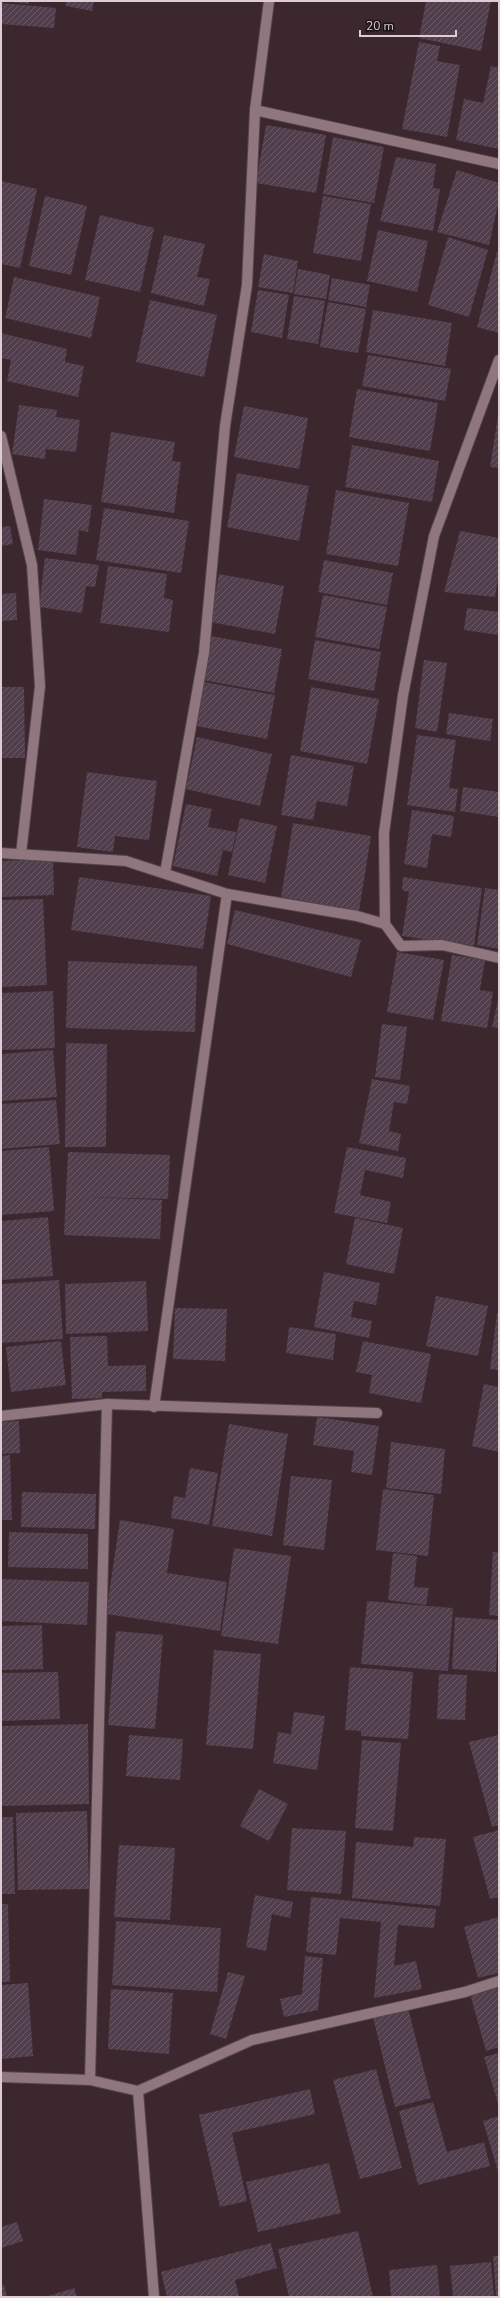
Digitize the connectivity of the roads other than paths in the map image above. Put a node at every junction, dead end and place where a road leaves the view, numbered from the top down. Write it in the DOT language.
graph roads {
  1 [pos="269,1"];
  2 [pos="256,110"];
  3 [pos="499,164"];
  4 [pos="499,360"];
  5 [pos="1,436"];
  6 [pos="1,853"];
  7 [pos="21,854"];
  8 [pos="165,873"];
  9 [pos="227,894"];
  10 [pos="385,924"];
  11 [pos="499,958"];
  12 [pos="107,1404"];
  13 [pos="154,1407"];
  14 [pos="376,1413"];
  15 [pos="1,1416"];
  16 [pos="499,1981"];
  17 [pos="1,2077"];
  18 [pos="90,2080"];
  19 [pos="138,2091"];
  20 [pos="154,2297"];
  1 -- 2 [label="street"];
  2 -- 3 [label="street"];
  2 -- 8 [label="street"];
  4 -- 10 [label="street"];
  5 -- 7 [label="street"];
  6 -- 7 [label="street"];
  7 -- 8 [label="street"];
  8 -- 9 [label="street"];
  9 -- 10 [label="street"];
  9 -- 13 [label="street"];
  10 -- 11 [label="street"];
  12 -- 13 [label="street"];
  12 -- 15 [label="street"];
  12 -- 18 [label="street"];
  13 -- 14 [label="street"];
  16 -- 19 [label="street"];
  17 -- 18 [label="street"];
  18 -- 19 [label="street"];
  19 -- 20 [label="street"];
}
